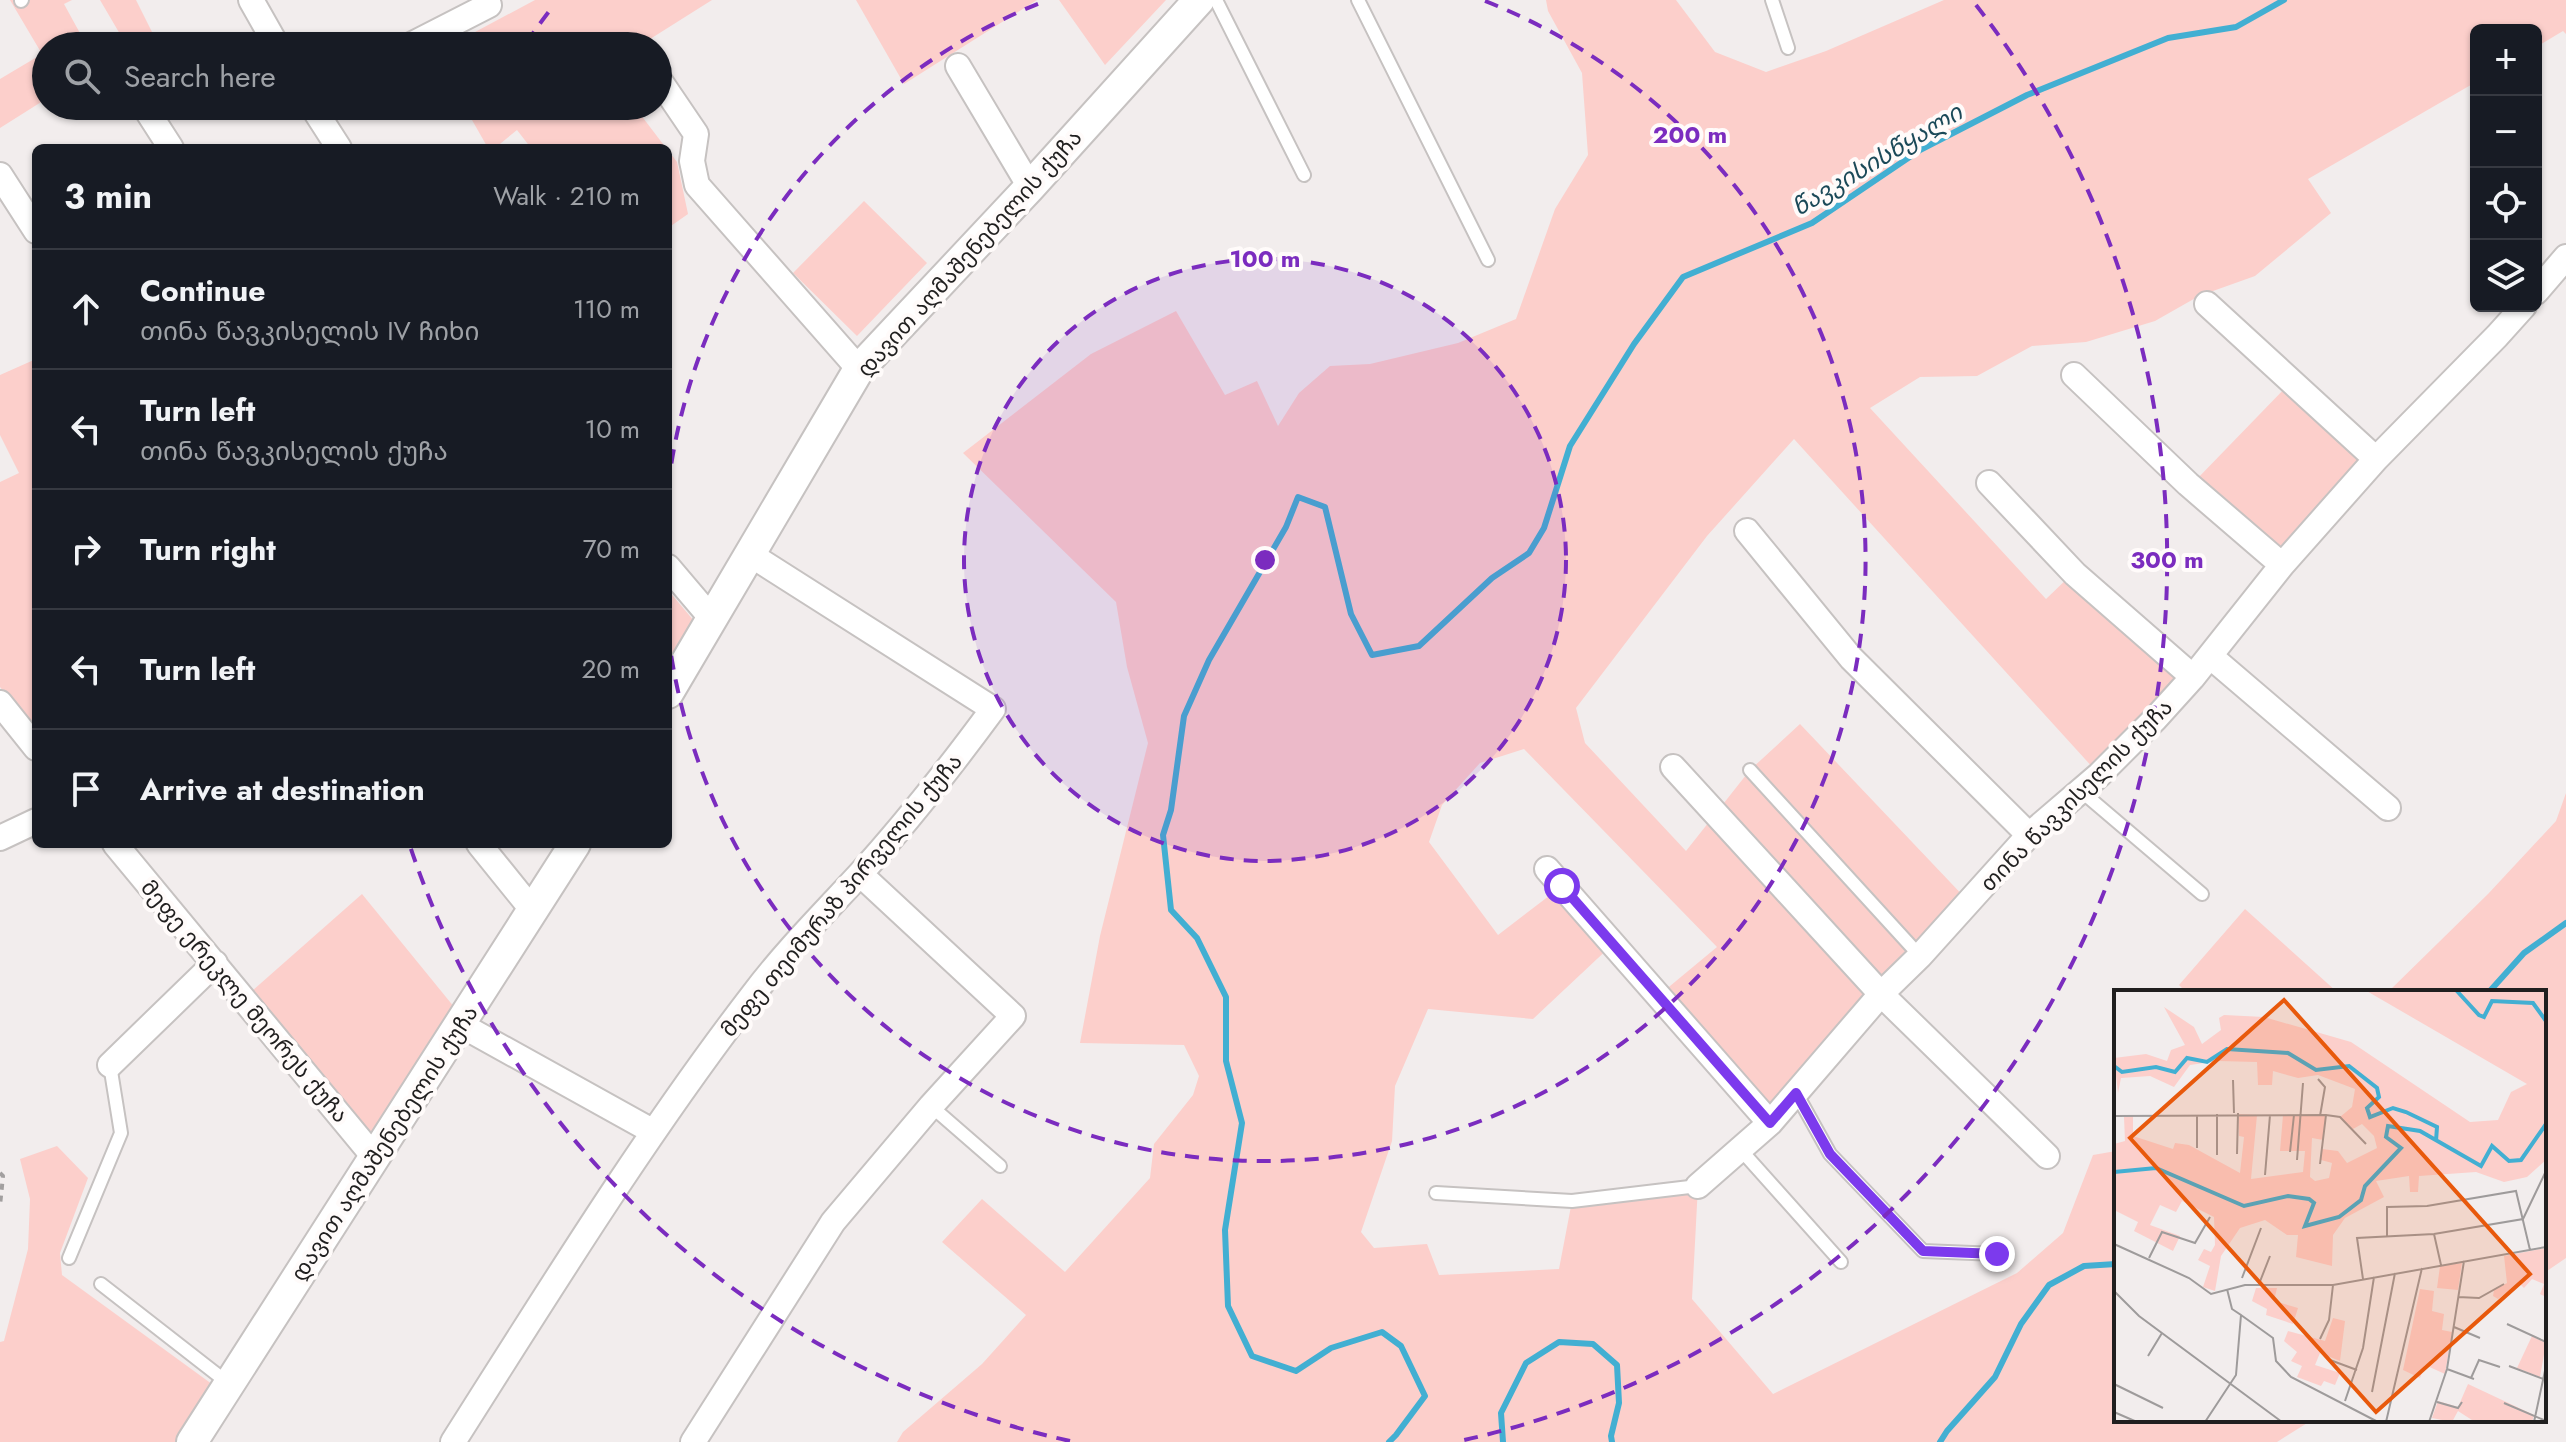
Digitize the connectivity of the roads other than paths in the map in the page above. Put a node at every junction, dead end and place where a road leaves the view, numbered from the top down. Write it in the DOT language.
graph roads {
  1 [pos="251,0"];
  2 [pos="1199,0"];
  3 [pos="1216,0"];
  4 [pos="1358,0"];
  5 [pos="1772,0"];
  6 [pos="489,5"];
  7 [pos="269,32"];
  8 [pos="436,32"];
  9 [pos="1788,48"];
  10 [pos="958,66"];
  11 [pos="672,99"];
  12 [pos="153,120"];
  13 [pos="321,120"];
  14 [pos="168,144"];
  15 [pos="336,144"];
  16 [pos="0,175"];
  17 [pos="1304,175"];
  18 [pos="1030,187"];
  19 [pos="32,225"];
  20 [pos="2566,257"];
  21 [pos="1488,260"];
  22 [pos="2542,285"];
  23 [pos="2207,304"];
  24 [pos="2519,312"];
  25 [pos="859,369"];
  26 [pos="2074,375"];
  27 [pos="2376,459"];
  28 [pos="1989,483"];
  29 [pos="1747,531"];
  30 [pos="751,555"];
  31 [pos="2282,565"];
  32 [pos="672,572"];
  33 [pos="713,620"];
  34 [pos="2210,656"];
  35 [pos="2193,677"];
  36 [pos="672,687"];
  37 [pos="0,703"];
  38 [pos="32,743"];
  39 [pos="1673,767"];
  40 [pos="1750,770"];
  41 [pos="2081,791"];
  42 [pos="2388,808"];
  43 [pos="32,823"];
  44 [pos="2029,835"];
  45 [pos="0,838"];
  46 [pos="118,848"];
  47 [pos="482,848"];
  48 [pos="573,848"];
  49 [pos="1547,869"];
  50 [pos="860,874"];
  51 [pos="2202,894"];
  52 [pos="534,912"];
  53 [pos="1920,956"];
  54 [pos="215,963"];
  55 [pos="1881,994"];
  56 [pos="461,1025"];
  57 [pos="110,1065"];
  58 [pos="1796,1093"];
  59 [pos="931,1106"];
  60 [pos="1770,1123"];
  61 [pos="652,1131"];
  62 [pos="1740,1149"];
  63 [pos="2047,1156"];
  64 [pos="375,1158"];
  65 [pos="1000,1166"];
  66 [pos="1698,1186"];
  67 [pos="1436,1193"];
  68 [pos="1997,1254"];
  69 [pos="69,1258"];
  70 [pos="1841,1262"];
  71 [pos="101,1284"];
  72 [pos="228,1383"];
  73 [pos="192,1442"];
  74 [pos="453,1442"];
  75 [pos="693,1442"];
  1 -- 7 [label="street"];
  2 -- 18 [label="street, დავით აღმაშენებელის ქუჩა"];
  3 -- 17 [label="lane"];
  4 -- 21 [label="lane"];
  5 -- 9 [label="lane"];
  6 -- 8 [label="street"];
  10 -- 18 [label="street"];
  11 -- 25 [label="street"];
  12 -- 14 [label="street"];
  13 -- 15 [label="street"];
  16 -- 19 [label="street"];
  18 -- 25 [label="street, დავით აღმაშენებელის ქუჩა"];
  20 -- 22 [label="street"];
  23 -- 27 [label="street"];
  24 -- 27 [label="street, თინა წავკისელის ქუჩა"];
  25 -- 30 [label="street, დავით აღმაშენებელის ქუჩა"];
  26 -- 31 [label="street"];
  27 -- 31 [label="street, თინა წავკისელის ქუჩა"];
  28 -- 35 [label="street"];
  29 -- 44 [label="street"];
  30 -- 33 [label="street, დავით აღმაშენებელის ქუჩა"];
  30 -- 50 [label="street, მეფე თეიმურაზ პირველის ქუჩა"];
  31 -- 34 [label="street, თინა წავკისელის ქუჩა"];
  32 -- 33 [label="street"];
  33 -- 36 [label="street, დავით აღმაშენებელის ქუჩა"];
  34 -- 35 [label="street, თინა წავკისელის ქუჩა"];
  34 -- 42 [label="street"];
  35 -- 41 [label="street, თინა წავკისელის ქუჩა"];
  37 -- 38 [label="street"];
  39 -- 55 [label="street"];
  40 -- 53 [label="lane"];
  41 -- 44 [label="street, თინა წავკისელის ქუჩა"];
  41 -- 51 [label="lane"];
  43 -- 45 [label="street"];
  44 -- 53 [label="street, თინა წავკისელის ქუჩა"];
  46 -- 54 [label="street, მეფე ერეკლე მეორეს ქუჩა"];
  47 -- 52 [label="street"];
  48 -- 52 [label="street, დავით აღმაშენებელის ქუჩა"];
  49 -- 60 [label="street"];
  50 -- 59 [label="street"];
  50 -- 61 [label="street, მეფე თეიმურაზ პირველის ქუჩა"];
  52 -- 56 [label="street, დავით აღმაშენებელის ქუჩა"];
  53 -- 55 [label="street, თინა წავკისელის ქუჩა"];
  54 -- 57 [label="street"];
  54 -- 64 [label="street, მეფე ერეკლე მეორეს ქუჩა"];
  55 -- 58 [label="street, თინა წავკისელის ქუჩა"];
  55 -- 63 [label="street"];
  56 -- 61 [label="street"];
  56 -- 64 [label="street, დავით აღმაშენებელის ქუჩა"];
  57 -- 69 [label="lane"];
  58 -- 60 [label="street, თინა წავკისელის ქუჩა"];
  58 -- 68 [label="lane"];
  59 -- 65 [label="lane"];
  59 -- 75 [label="street"];
  60 -- 62 [label="street, თინა წავკისელის ქუჩა"];
  61 -- 74 [label="street, მეფე თეიმურაზ პირველის ქუჩა"];
  62 -- 66 [label="street, თინა წავკისელის ქუჩა"];
  62 -- 70 [label="lane"];
  64 -- 72 [label="street, დავით აღმაშენებელის ქუჩა"];
  66 -- 67 [label="lane, თინა წავკისელის ქუჩა"];
  71 -- 72 [label="lane"];
  72 -- 73 [label="street, დავით აღმაშენებელის ქუჩა"];
}
